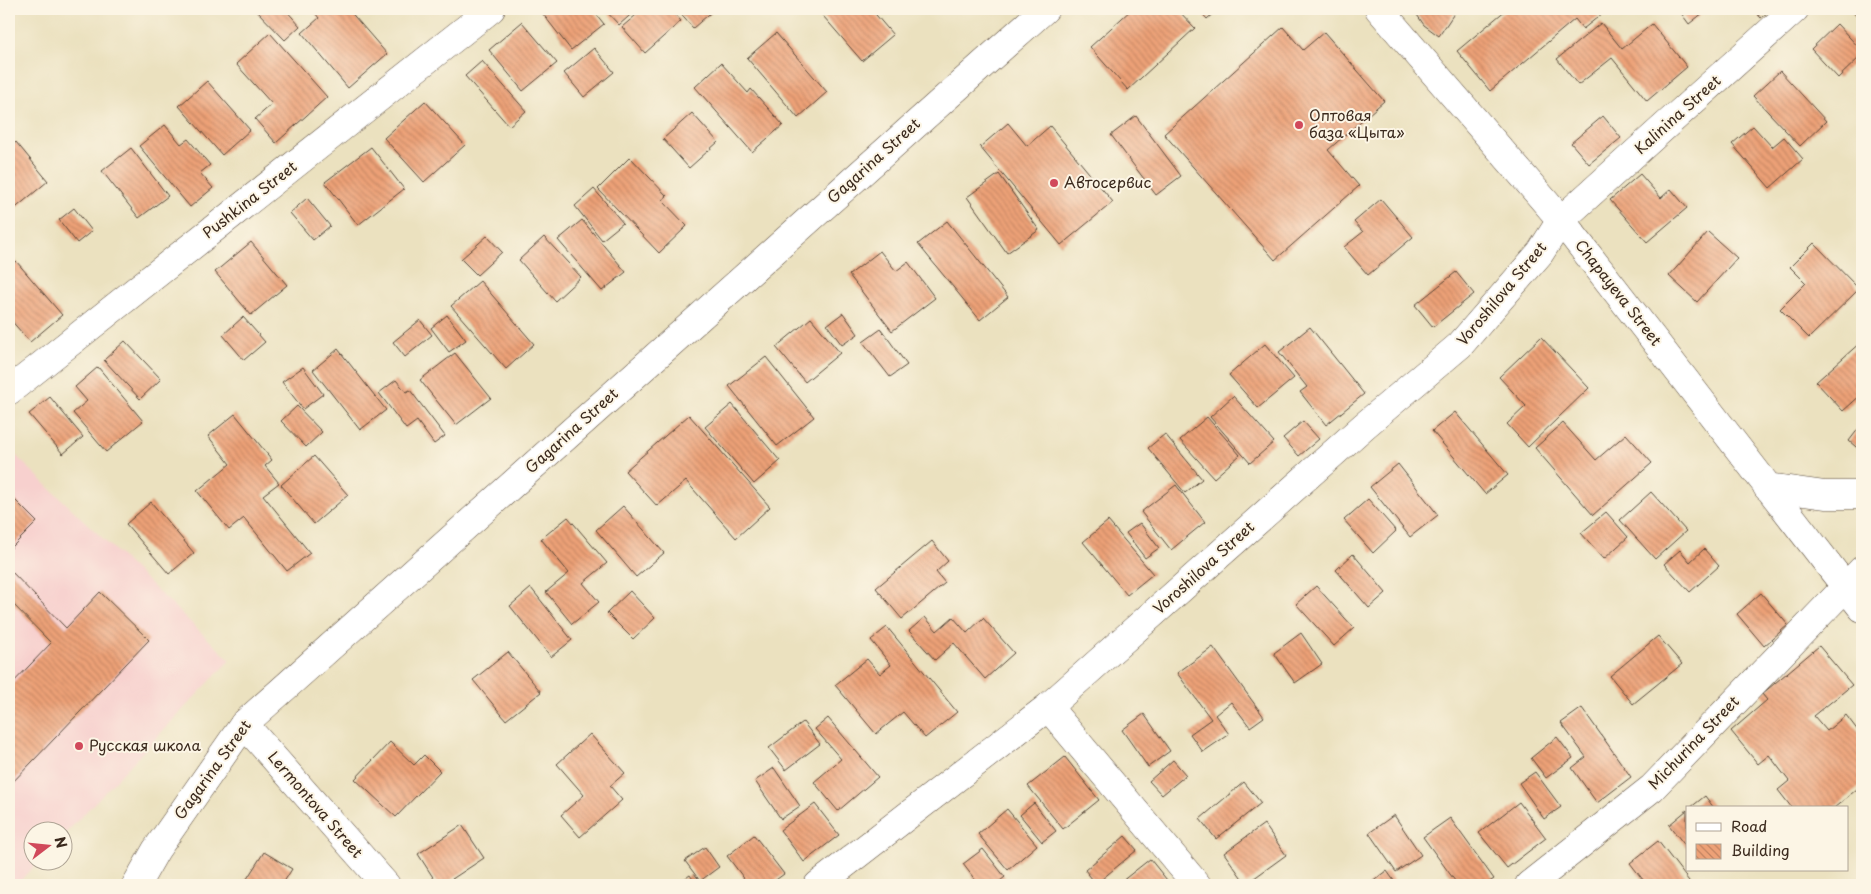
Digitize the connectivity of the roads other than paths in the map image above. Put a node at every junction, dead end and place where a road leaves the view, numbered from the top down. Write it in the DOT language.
graph roads {
  1 [pos="491,9"];
  2 [pos="1045,9"];
  3 [pos="1380,9"];
  4 [pos="1795,9"];
  5 [pos="1562,220"];
  6 [pos="9,391"];
  7 [pos="1767,487"];
  8 [pos="1862,495"];
  9 [pos="1854,578"];
  10 [pos="1862,608"];
  11 [pos="1048,707"];
  12 [pos="244,724"];
  13 [pos="136,885"];
  14 [pos="386,885"];
  15 [pos="818,885"];
  16 [pos="1197,885"];
  17 [pos="1529,885"];
  1 -- 6 [label="street, Pushkina Street"];
  2 -- 12 [label="street, Gagarina Street"];
  3 -- 5 [label="street, Chapayeva Street"];
  4 -- 5 [label="street, Kalinina Street"];
  5 -- 7 [label="street, Chapayeva Street"];
  5 -- 11 [label="street, Voroshilova Street"];
  7 -- 8 [label="street"];
  7 -- 9 [label="street, Chapayeva Street"];
  9 -- 10 [label="street, Chapayeva Street"];
  9 -- 17 [label="street, Michurina Street"];
  11 -- 15 [label="street, Voroshilova Street"];
  11 -- 16 [label="street"];
  12 -- 13 [label="street, Gagarina Street"];
  12 -- 14 [label="street, Lermontova Street"];
}
